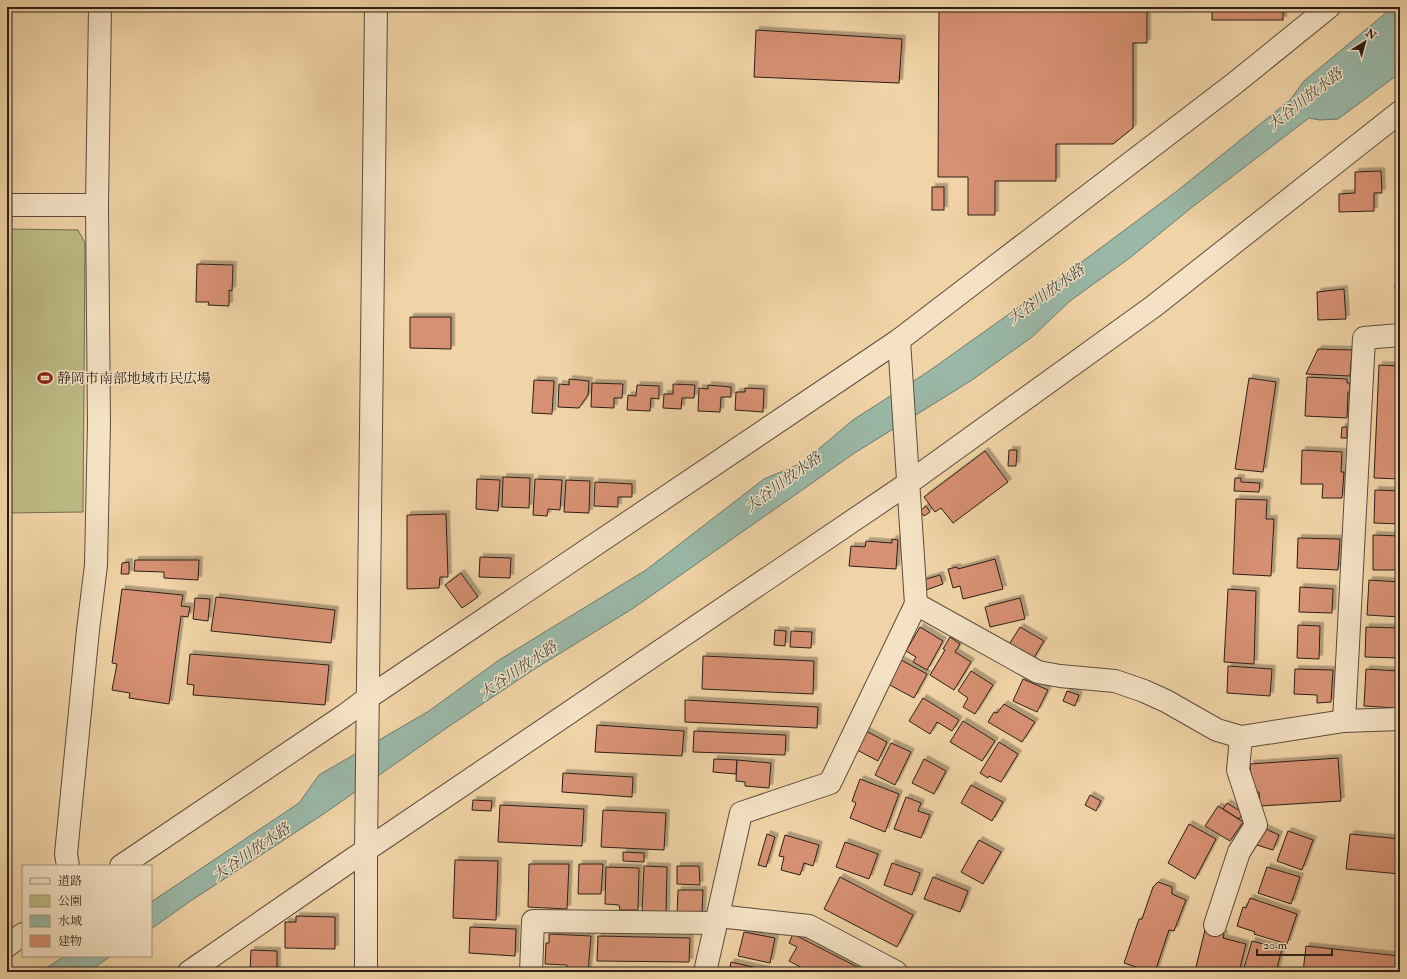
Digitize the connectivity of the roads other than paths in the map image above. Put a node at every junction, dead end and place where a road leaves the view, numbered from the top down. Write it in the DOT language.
graph roads {
  1 [pos="100,7"];
  2 [pos="376,7"];
  3 [pos="1329,7"];
  4 [pos="1400,112"];
  5 [pos="7,205"];
  6 [pos="97,205"];
  7 [pos="1400,335"];
  8 [pos="899,340"];
  9 [pos="907,484"];
  10 [pos="916,604"];
  11 [pos="369,704"];
  12 [pos="1400,719"];
  13 [pos="1344,721"];
  14 [pos="1241,737"];
  15 [pos="366,843"];
  16 [pos="68,865"];
  17 [pos="122,865"];
  18 [pos="717,920"];
  19 [pos="1214,925"];
  20 [pos="22,935"];
  21 [pos="7,946"];
  22 [pos="188,972"];
  23 [pos="366,972"];
  24 [pos="531,972"];
  25 [pos="705,972"];
  26 [pos="896,972"];
  1 -- 6 [label="street"];
  2 -- 11 [label="street"];
  3 -- 8 [label="street"];
  4 -- 9 [label="street"];
  5 -- 6 [label="street"];
  6 -- 16 [label="street"];
  7 -- 13 [label="street"];
  8 -- 9 [label="street"];
  8 -- 11 [label="street"];
  9 -- 10 [label="street"];
  9 -- 15 [label="street"];
  10 -- 14 [label="street"];
  10 -- 18 [label="street"];
  11 -- 15 [label="street"];
  11 -- 17 [label="street"];
  12 -- 13 [label="street"];
  13 -- 14 [label="street"];
  14 -- 19 [label="street"];
  15 -- 22 [label="street"];
  15 -- 23 [label="street"];
  18 -- 24 [label="street"];
  18 -- 25 [label="street"];
  18 -- 26 [label="street"];
  20 -- 21 [label="street"];
}
